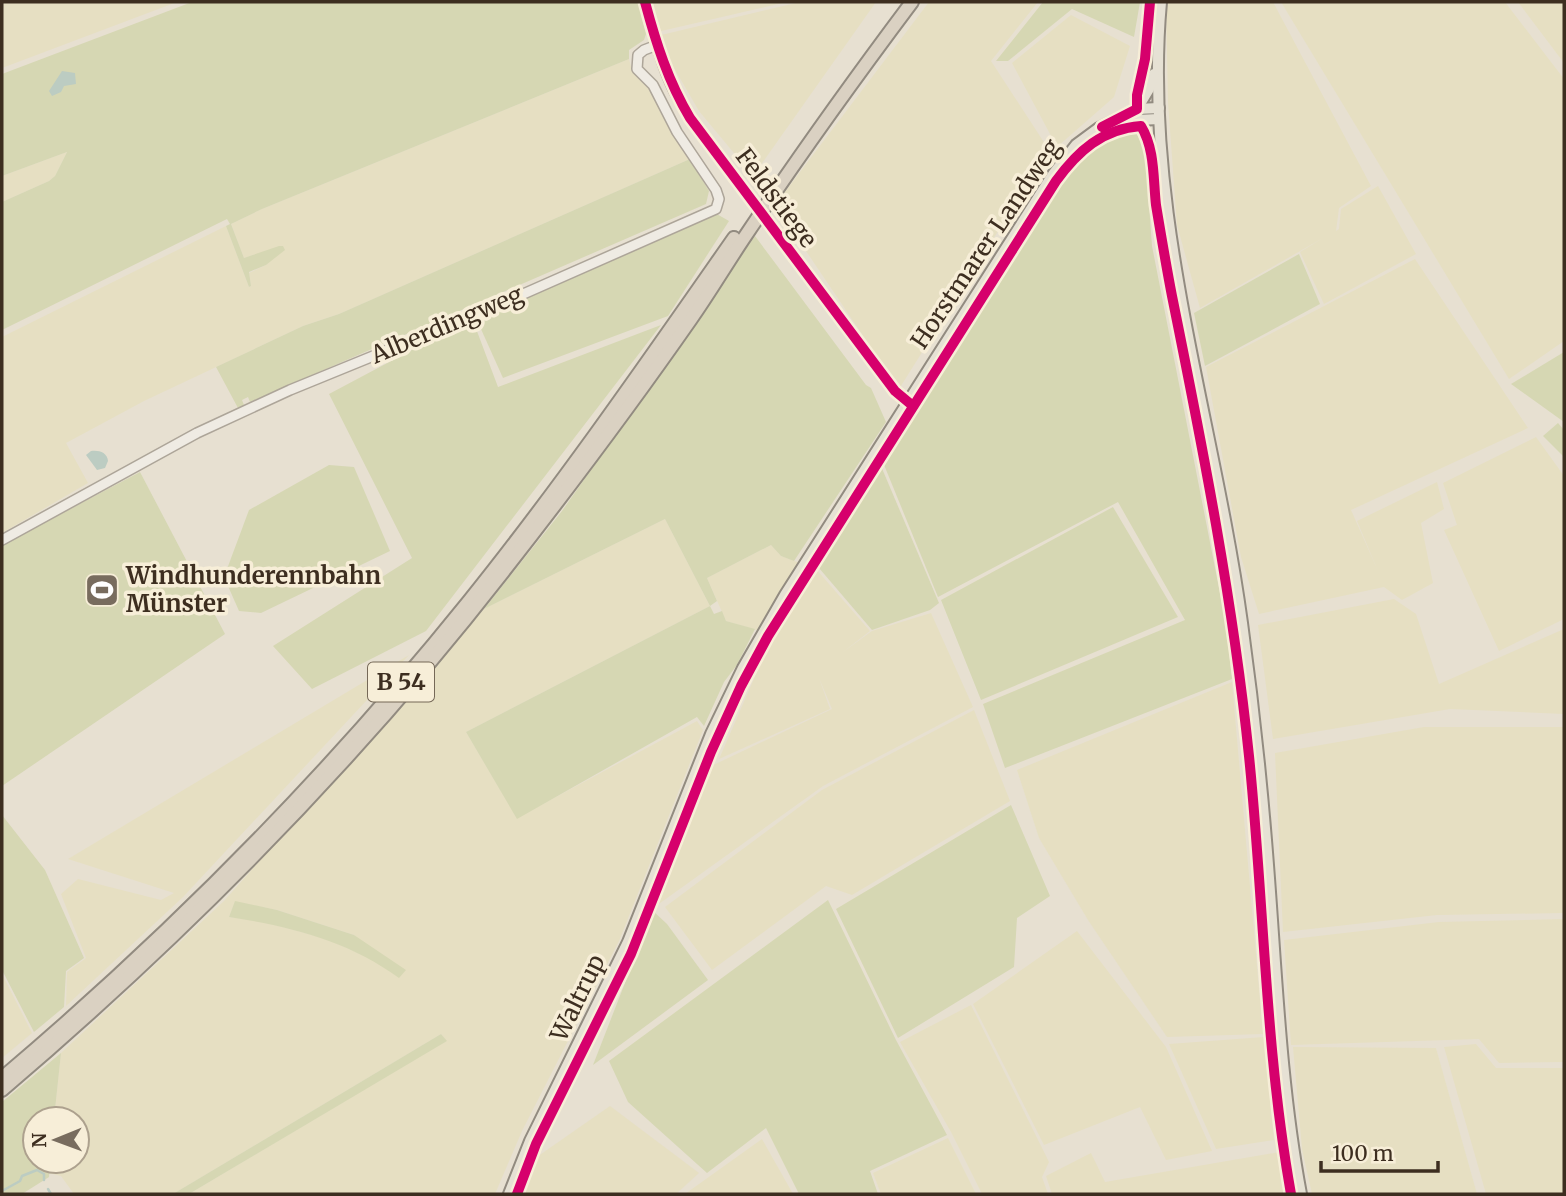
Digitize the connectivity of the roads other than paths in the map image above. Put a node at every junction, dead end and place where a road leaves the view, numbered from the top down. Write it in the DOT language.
graph roads {
  1 [pos="645,2"];
  2 [pos="903,2"];
  3 [pos="912,2"];
  4 [pos="1161,2"];
  5 [pos="657,45"];
  6 [pos="1158,55"];
  7 [pos="1137,109"];
  8 [pos="1159,114"];
  9 [pos="1113,121"];
  10 [pos="907,402"];
  11 [pos="2,540"];
  12 [pos="2,1078"];
  13 [pos="2,1090"];
  14 [pos="509,1194"];
  15 [pos="1301,1194"];
  1 -- 5 [label="street, Feldstiege"];
  2 -- 12 [label="highway, B 54"];
  3 -- 13 [label="highway, B 54"];
  4 -- 6 [label="main road"];
  5 -- 10 [label="street, Feldstiege, bridge"];
  5 -- 11 [label="street, Alberdingweg"];
  6 -- 7 [label="main road"];
  6 -- 8 [label="main road"];
  7 -- 8 [label="main road, Horstmarer Landweg"];
  7 -- 9 [label="main road, Horstmarer Landweg"];
  8 -- 9 [label="main road"];
  8 -- 15 [label="main road"];
  9 -- 10 [label="main road, Horstmarer Landweg"];
  10 -- 14 [label="main road, Waltrup"];
}
